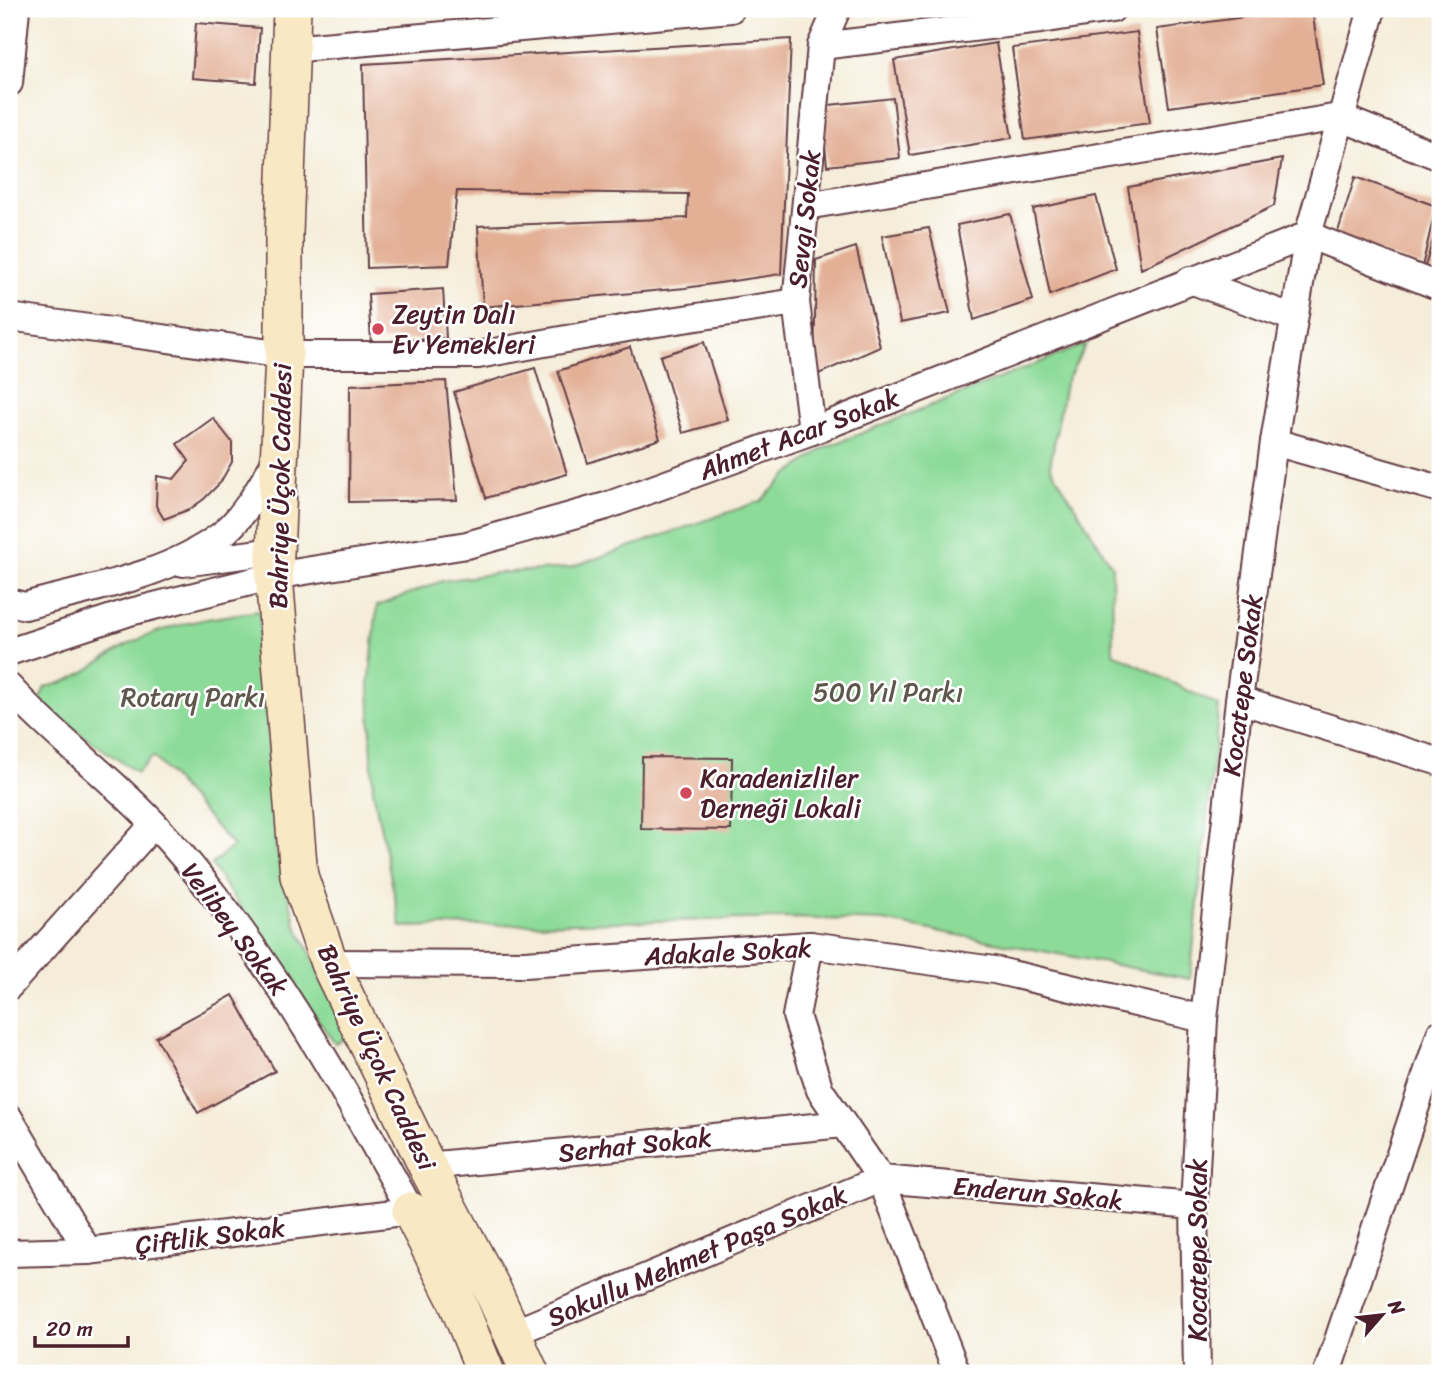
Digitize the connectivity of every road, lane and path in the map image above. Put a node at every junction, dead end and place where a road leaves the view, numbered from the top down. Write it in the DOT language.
graph roads {
  1 [pos="292,9"];
  2 [pos="731,9"];
  3 [pos="837,9"];
  4 [pos="1112,9"];
  5 [pos="1372,9"];
  6 [pos="675,12"];
  7 [pos="13,17"];
  8 [pos="821,46"];
  9 [pos="290,49"];
  10 [pos="9,83"];
  11 [pos="1339,117"];
  12 [pos="1440,157"];
  13 [pos="806,206"];
  14 [pos="1308,235"];
  15 [pos="1190,280"];
  16 [pos="1440,287"];
  17 [pos="796,302"];
  18 [pos="9,317"];
  19 [pos="1294,318"];
  20 [pos="284,355"];
  21 [pos="812,431"];
  22 [pos="1274,442"];
  23 [pos="277,459"];
  24 [pos="1440,488"];
  25 [pos="274,563"];
  26 [pos="171,565"];
  27 [pos="14,607"];
  28 [pos="9,652"];
  29 [pos="9,687"];
  30 [pos="1239,699"];
  31 [pos="1440,762"];
  32 [pos="154,824"];
  33 [pos="810,945"];
  34 [pos="329,963"];
  35 [pos="9,986"];
  36 [pos="1204,1019"];
  37 [pos="1440,1034"];
  38 [pos="9,1118"];
  39 [pos="843,1124"];
  40 [pos="427,1166"];
  41 [pos="881,1180"];
  42 [pos="1195,1206"];
  43 [pos="411,1211"];
  44 [pos="89,1251"];
  45 [pos="9,1253"];
  46 [pos="513,1333"];
  47 [pos="486,1373"];
  48 [pos="530,1373"];
  49 [pos="957,1373"];
  50 [pos="1197,1373"];
  51 [pos="1326,1373"];
  1 -- 9 [label="street, Bahriye Üçok Caddesi"];
  2 -- 6 [label="street"];
  3 -- 8 [label="street, Sevgi Sokak"];
  4 -- 8 [label="street"];
  5 -- 11 [label="street, Kocatepe Sokak"];
  6 -- 9 [label="street"];
  7 -- 10 [label="street"];
  8 -- 13 [label="street, Sevgi Sokak"];
  9 -- 20 [label="street, Bahriye Üçok Caddesi"];
  11 -- 12 [label="street"];
  11 -- 13 [label="street"];
  11 -- 14 [label="street, Kocatepe Sokak"];
  13 -- 17 [label="street, Sevgi Sokak"];
  14 -- 15 [label="street, Ahmet Acar Sokak"];
  14 -- 16 [label="street"];
  14 -- 19 [label="street, Kocatepe Sokak"];
  15 -- 19 [label="street"];
  15 -- 21 [label="street, Ahmet Acar Sokak"];
  17 -- 20 [label="street"];
  17 -- 21 [label="street, Sevgi Sokak"];
  18 -- 20 [label="street"];
  19 -- 22 [label="street, Kocatepe Sokak"];
  20 -- 23 [label="street, Bahriye Üçok Caddesi"];
  21 -- 25 [label="street, Ahmet Acar Sokak"];
  22 -- 24 [label="street"];
  22 -- 30 [label="street, Kocatepe Sokak"];
  23 -- 25 [label="street, Bahriye Üçok Caddesi"];
  23 -- 26 [label="street"];
  25 -- 26 [label="street"];
  25 -- 28 [label="street"];
  25 -- 34 [label="street, Bahriye Üçok Caddesi"];
  26 -- 27 [label="street"];
  29 -- 32 [label="street, Velibey Sokak"];
  30 -- 31 [label="street"];
  30 -- 36 [label="street, Kocatepe Sokak"];
  32 -- 35 [label="street"];
  32 -- 43 [label="street, Velibey Sokak"];
  33 -- 34 [label="street, Adakale Sokak"];
  33 -- 36 [label="street, Adakale Sokak"];
  33 -- 39 [label="street"];
  34 -- 40 [label="street, Bahriye Üçok Caddesi"];
  36 -- 42 [label="street, Kocatepe Sokak"];
  37 -- 51 [label="street"];
  38 -- 44 [label="street"];
  39 -- 40 [label="street, Serhat Sokak"];
  39 -- 41 [label="street"];
  40 -- 46 [label="street, Bahriye Üçok Caddesi"];
  41 -- 42 [label="street, Enderun Sokak"];
  41 -- 46 [label="street, Sokullu Mehmet Paşa Sokak"];
  41 -- 49 [label="street"];
  42 -- 50 [label="street, Kocatepe Sokak"];
  43 -- 44 [label="street, Çiftlik Sokak"];
  43 -- 47 [label="street, Bahriye Üçok Caddesi"];
  44 -- 45 [label="street, Çiftlik Sokak"];
  46 -- 48 [label="street, Bahriye Üçok Caddesi"];
}
